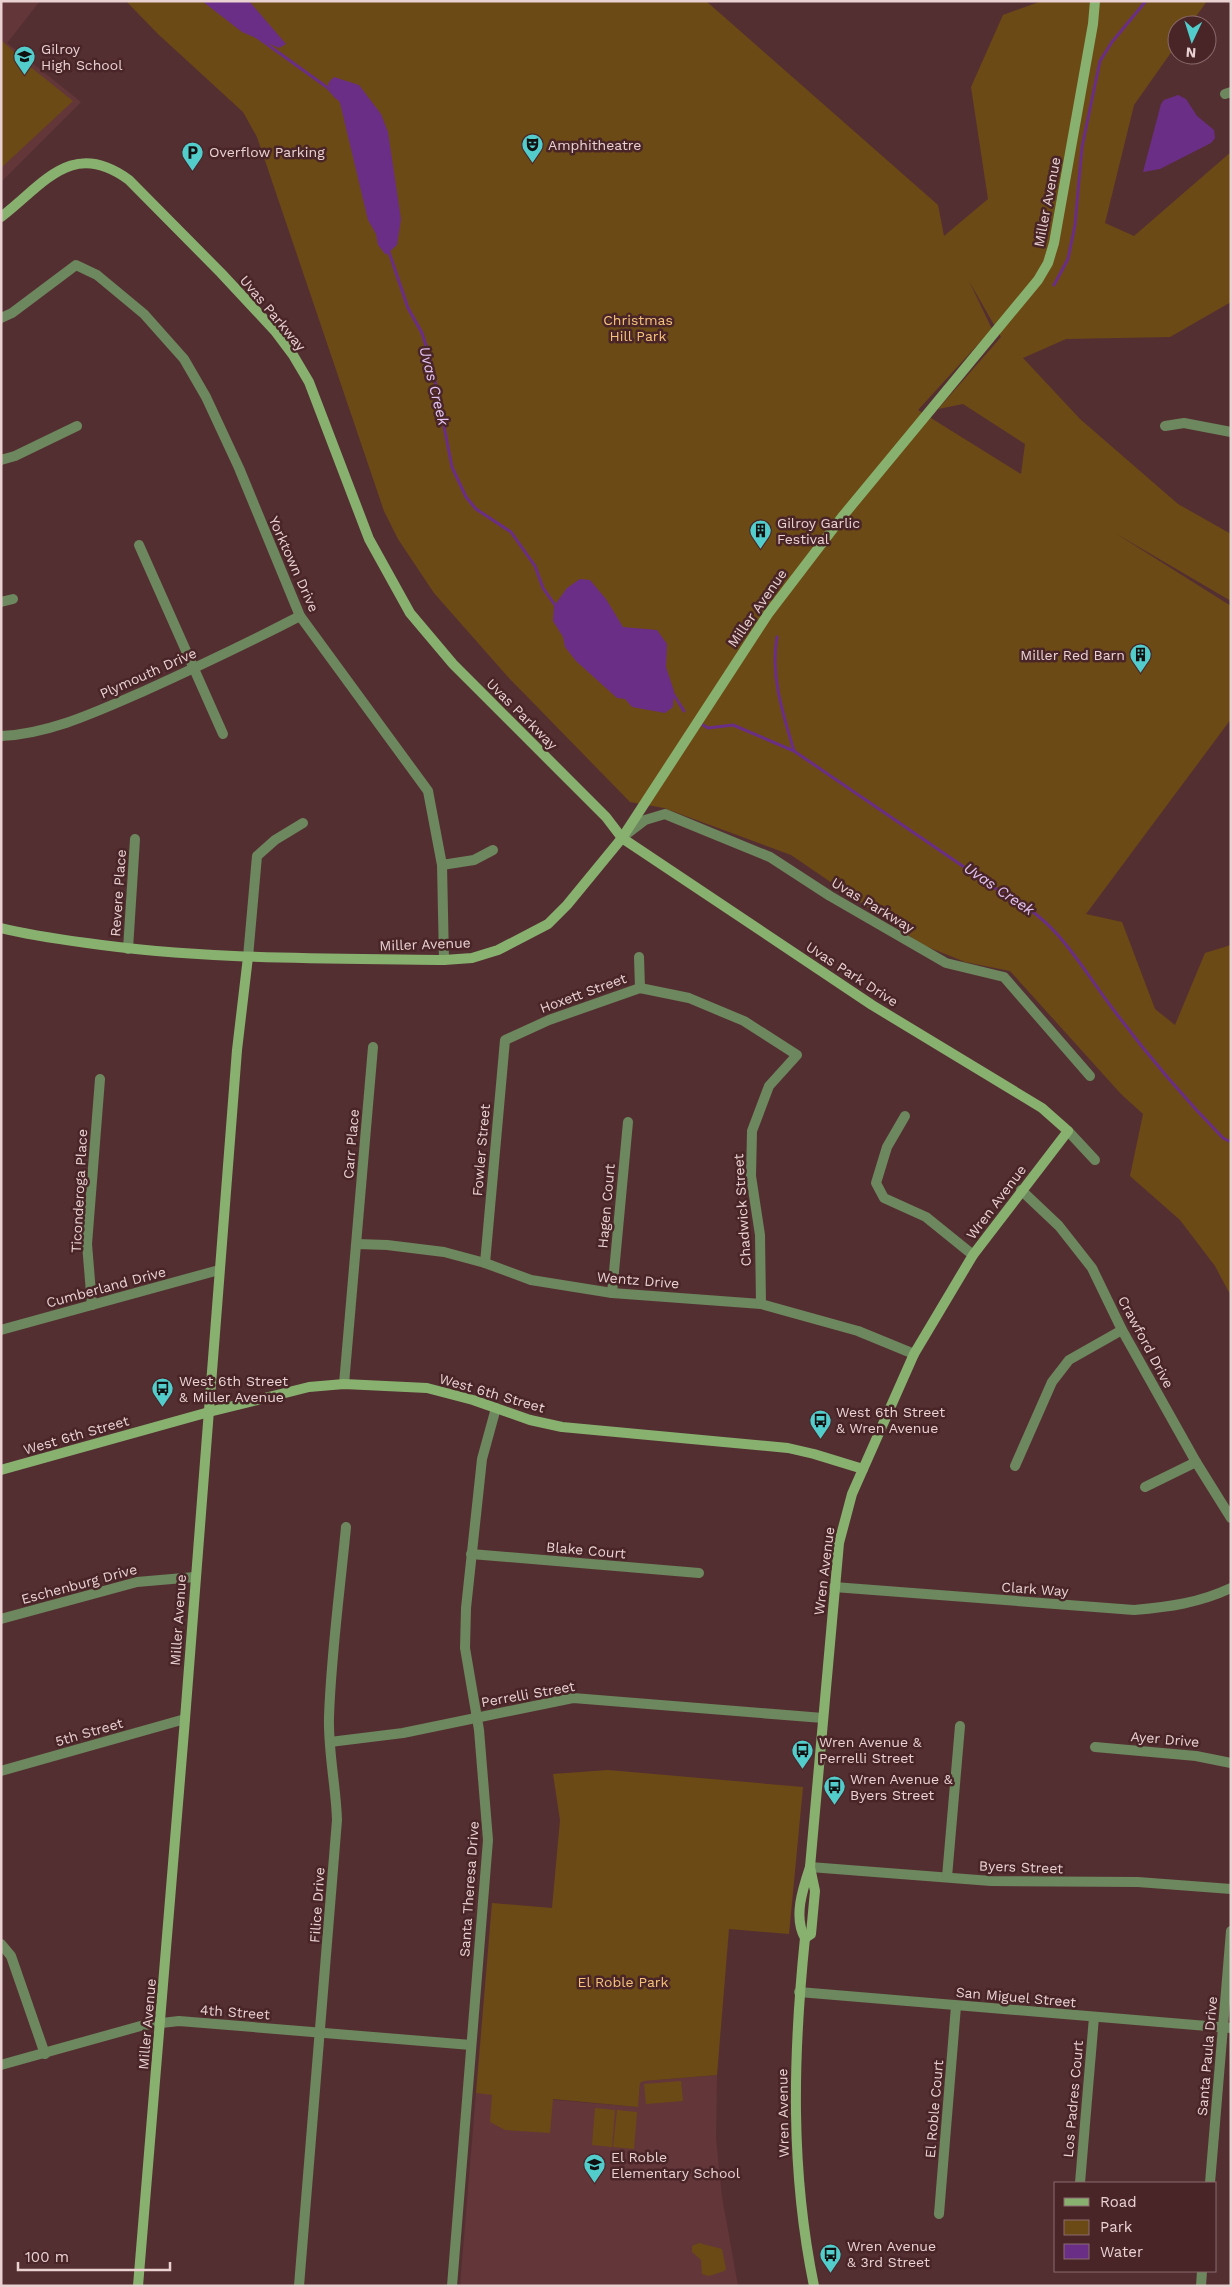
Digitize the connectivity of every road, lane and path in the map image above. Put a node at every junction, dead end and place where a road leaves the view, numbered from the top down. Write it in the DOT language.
graph roads {
  1 [pos="1095,1"];
  2 [pos="1,217"];
  3 [pos="1,318"];
  4 [pos="77,426"];
  5 [pos="1165,426"];
  6 [pos="1231,432"];
  7 [pos="1,460"];
  8 [pos="139,545"];
  9 [pos="13,598"];
  10 [pos="1,602"];
  11 [pos="300,616"];
  12 [pos="194,669"];
  13 [pos="223,734"];
  14 [pos="1,736"];
  15 [pos="303,823"];
  16 [pos="622,838"];
  17 [pos="135,839"];
  18 [pos="492,850"];
  19 [pos="442,865"];
  20 [pos="1,928"];
  21 [pos="128,949"];
  22 [pos="248,957"];
  23 [pos="639,957"];
  24 [pos="444,960"];
  25 [pos="640,988"];
  26 [pos="504,1040"];
  27 [pos="373,1047"];
  28 [pos="1090,1076"];
  29 [pos="100,1079"];
  30 [pos="768,1086"];
  31 [pos="905,1116"];
  32 [pos="628,1122"];
  33 [pos="1068,1131"];
  34 [pos="1094,1160"];
  35 [pos="1021,1190"];
  36 [pos="357,1244"];
  37 [pos="973,1255"];
  38 [pos="485,1263"];
  39 [pos="219,1270"];
  40 [pos="612,1293"];
  41 [pos="761,1304"];
  42 [pos="92,1305"];
  43 [pos="1,1330"];
  44 [pos="1122,1330"];
  45 [pos="914,1354"];
  46 [pos="344,1384"];
  47 [pos="496,1408"];
  48 [pos="210,1412"];
  49 [pos="1196,1462"];
  50 [pos="1015,1466"];
  51 [pos="863,1469"];
  52 [pos="1,1470"];
  53 [pos="1145,1487"];
  54 [pos="1231,1518"];
  55 [pos="346,1527"];
  56 [pos="471,1554"];
  57 [pos="699,1573"];
  58 [pos="195,1577"];
  59 [pos="834,1587"];
  60 [pos="1231,1588"];
  61 [pos="1,1620"];
  62 [pos="477,1717"];
  63 [pos="823,1718"];
  64 [pos="185,1719"];
  65 [pos="960,1726"];
  66 [pos="330,1742"];
  67 [pos="1096,1747"];
  68 [pos="1231,1764"];
  69 [pos="1,1771"];
  70 [pos="810,1866"];
  71 [pos="947,1877"];
  72 [pos="1231,1889"];
  73 [pos="1231,1931"];
  74 [pos="1,1944"];
  75 [pos="800,1992"];
  76 [pos="956,2006"];
  77 [pos="1094,2017"];
  78 [pos="161,2022"];
  79 [pos="1227,2028"];
  80 [pos="321,2032"];
  81 [pos="471,2045"];
  82 [pos="45,2054"];
  83 [pos="1,2065"];
  84 [pos="1080,2182"];
  85 [pos="1210,2182"];
  86 [pos="939,2214"];
  87 [pos="1202,2272"];
  88 [pos="138,2286"];
  89 [pos="299,2286"];
  90 [pos="452,2286"];
  91 [pos="814,2286"];
  92 [pos="1201,2286"];
  1 -- 16 [label="street, Miller Avenue"];
  2 -- 16 [label="street, Uvas Parkway"];
  3 -- 11 [label="street, Yorktown Drive"];
  4 -- 7 [label="street"];
  5 -- 6 [label="street"];
  8 -- 12 [label="street"];
  9 -- 10 [label="street"];
  11 -- 12 [label="street, Plymouth Drive"];
  11 -- 19 [label="street, Yorktown Drive"];
  12 -- 13 [label="street"];
  12 -- 14 [label="street, Plymouth Drive"];
  15 -- 22 [label="street"];
  16 -- 24 [label="street, Miller Avenue"];
  16 -- 28 [label="street, Uvas Parkway"];
  16 -- 33 [label="street, Uvas Park Drive"];
  17 -- 21 [label="street, Revere Place"];
  18 -- 19 [label="street"];
  19 -- 24 [label="street, Yorktown Drive"];
  20 -- 21 [label="street, Miller Avenue"];
  21 -- 22 [label="street, Miller Avenue"];
  22 -- 24 [label="street, Miller Avenue"];
  22 -- 39 [label="street, Miller Avenue"];
  23 -- 25 [label="street"];
  25 -- 26 [label="street, Hoxett Street"];
  25 -- 30 [label="street, Hoxett Street"];
  26 -- 38 [label="street, Fowler Street"];
  27 -- 36 [label="street, Carr Place"];
  29 -- 42 [label="street, Ticonderoga Place"];
  30 -- 41 [label="street, Chadwick Street"];
  31 -- 37 [label="street"];
  32 -- 40 [label="street, Hagen Court"];
  33 -- 34 [label="street"];
  33 -- 35 [label="street, Wren Avenue"];
  35 -- 37 [label="street, Wren Avenue"];
  35 -- 44 [label="street, Crawford Drive"];
  36 -- 38 [label="street, Wentz Drive"];
  36 -- 46 [label="street, Carr Place"];
  37 -- 45 [label="street, Wren Avenue"];
  38 -- 40 [label="street, Wentz Drive"];
  39 -- 42 [label="street, Cumberland Drive"];
  39 -- 48 [label="street, Miller Avenue"];
  40 -- 41 [label="street, Wentz Drive"];
  41 -- 45 [label="street, Wentz Drive"];
  42 -- 43 [label="street, Cumberland Drive"];
  44 -- 49 [label="street, Crawford Drive"];
  44 -- 50 [label="street"];
  45 -- 51 [label="street, Wren Avenue"];
  46 -- 47 [label="street, West 6th Street"];
  46 -- 48 [label="street, West 6th Street"];
  47 -- 51 [label="street, West 6th Street"];
  47 -- 56 [label="street, Santa Theresa Drive"];
  48 -- 52 [label="street, West 6th Street"];
  48 -- 58 [label="street, Miller Avenue"];
  49 -- 53 [label="street"];
  49 -- 54 [label="street, Crawford Drive"];
  51 -- 59 [label="street, Wren Avenue"];
  55 -- 66 [label="street, Filice Drive"];
  56 -- 57 [label="street, Blake Court"];
  56 -- 62 [label="street, Santa Theresa Drive"];
  58 -- 61 [label="street, Eschenburg Drive"];
  58 -- 64 [label="street, Miller Avenue"];
  59 -- 60 [label="street, Clark Way"];
  59 -- 63 [label="street, Wren Avenue"];
  62 -- 63 [label="street, Perrelli Street"];
  62 -- 66 [label="street, Perrelli Street"];
  62 -- 81 [label="street, Santa Theresa Drive"];
  63 -- 70 [label="street, Wren Avenue"];
  64 -- 69 [label="street, 5th Street"];
  64 -- 78 [label="street, Miller Avenue"];
  65 -- 71 [label="street"];
  66 -- 80 [label="street, Filice Drive"];
  67 -- 68 [label="street, Ayer Drive"];
  70 -- 71 [label="street, Byers Street"];
  70 -- 75 [label="street, Wren Avenue"];
  71 -- 72 [label="street, Byers Street"];
  73 -- 79 [label="street, Santa Paula Drive"];
  74 -- 82 [label="street"];
  75 -- 76 [label="street, San Miguel Street"];
  75 -- 91 [label="street, Wren Avenue"];
  76 -- 77 [label="street, San Miguel Street"];
  76 -- 86 [label="street, El Roble Court"];
  77 -- 79 [label="street, San Miguel Street"];
  77 -- 84 [label="street, Los Padres Court"];
  78 -- 80 [label="street, 4th Street"];
  78 -- 82 [label="street, 4th Street"];
  78 -- 88 [label="street, Miller Avenue"];
  79 -- 85 [label="street, Santa Paula Drive"];
  80 -- 81 [label="street, 4th Street"];
  80 -- 89 [label="street, Filice Drive"];
  81 -- 90 [label="street, Santa Theresa Drive"];
  82 -- 83 [label="street, 4th Street"];
  87 -- 92 [label="street"];
}
